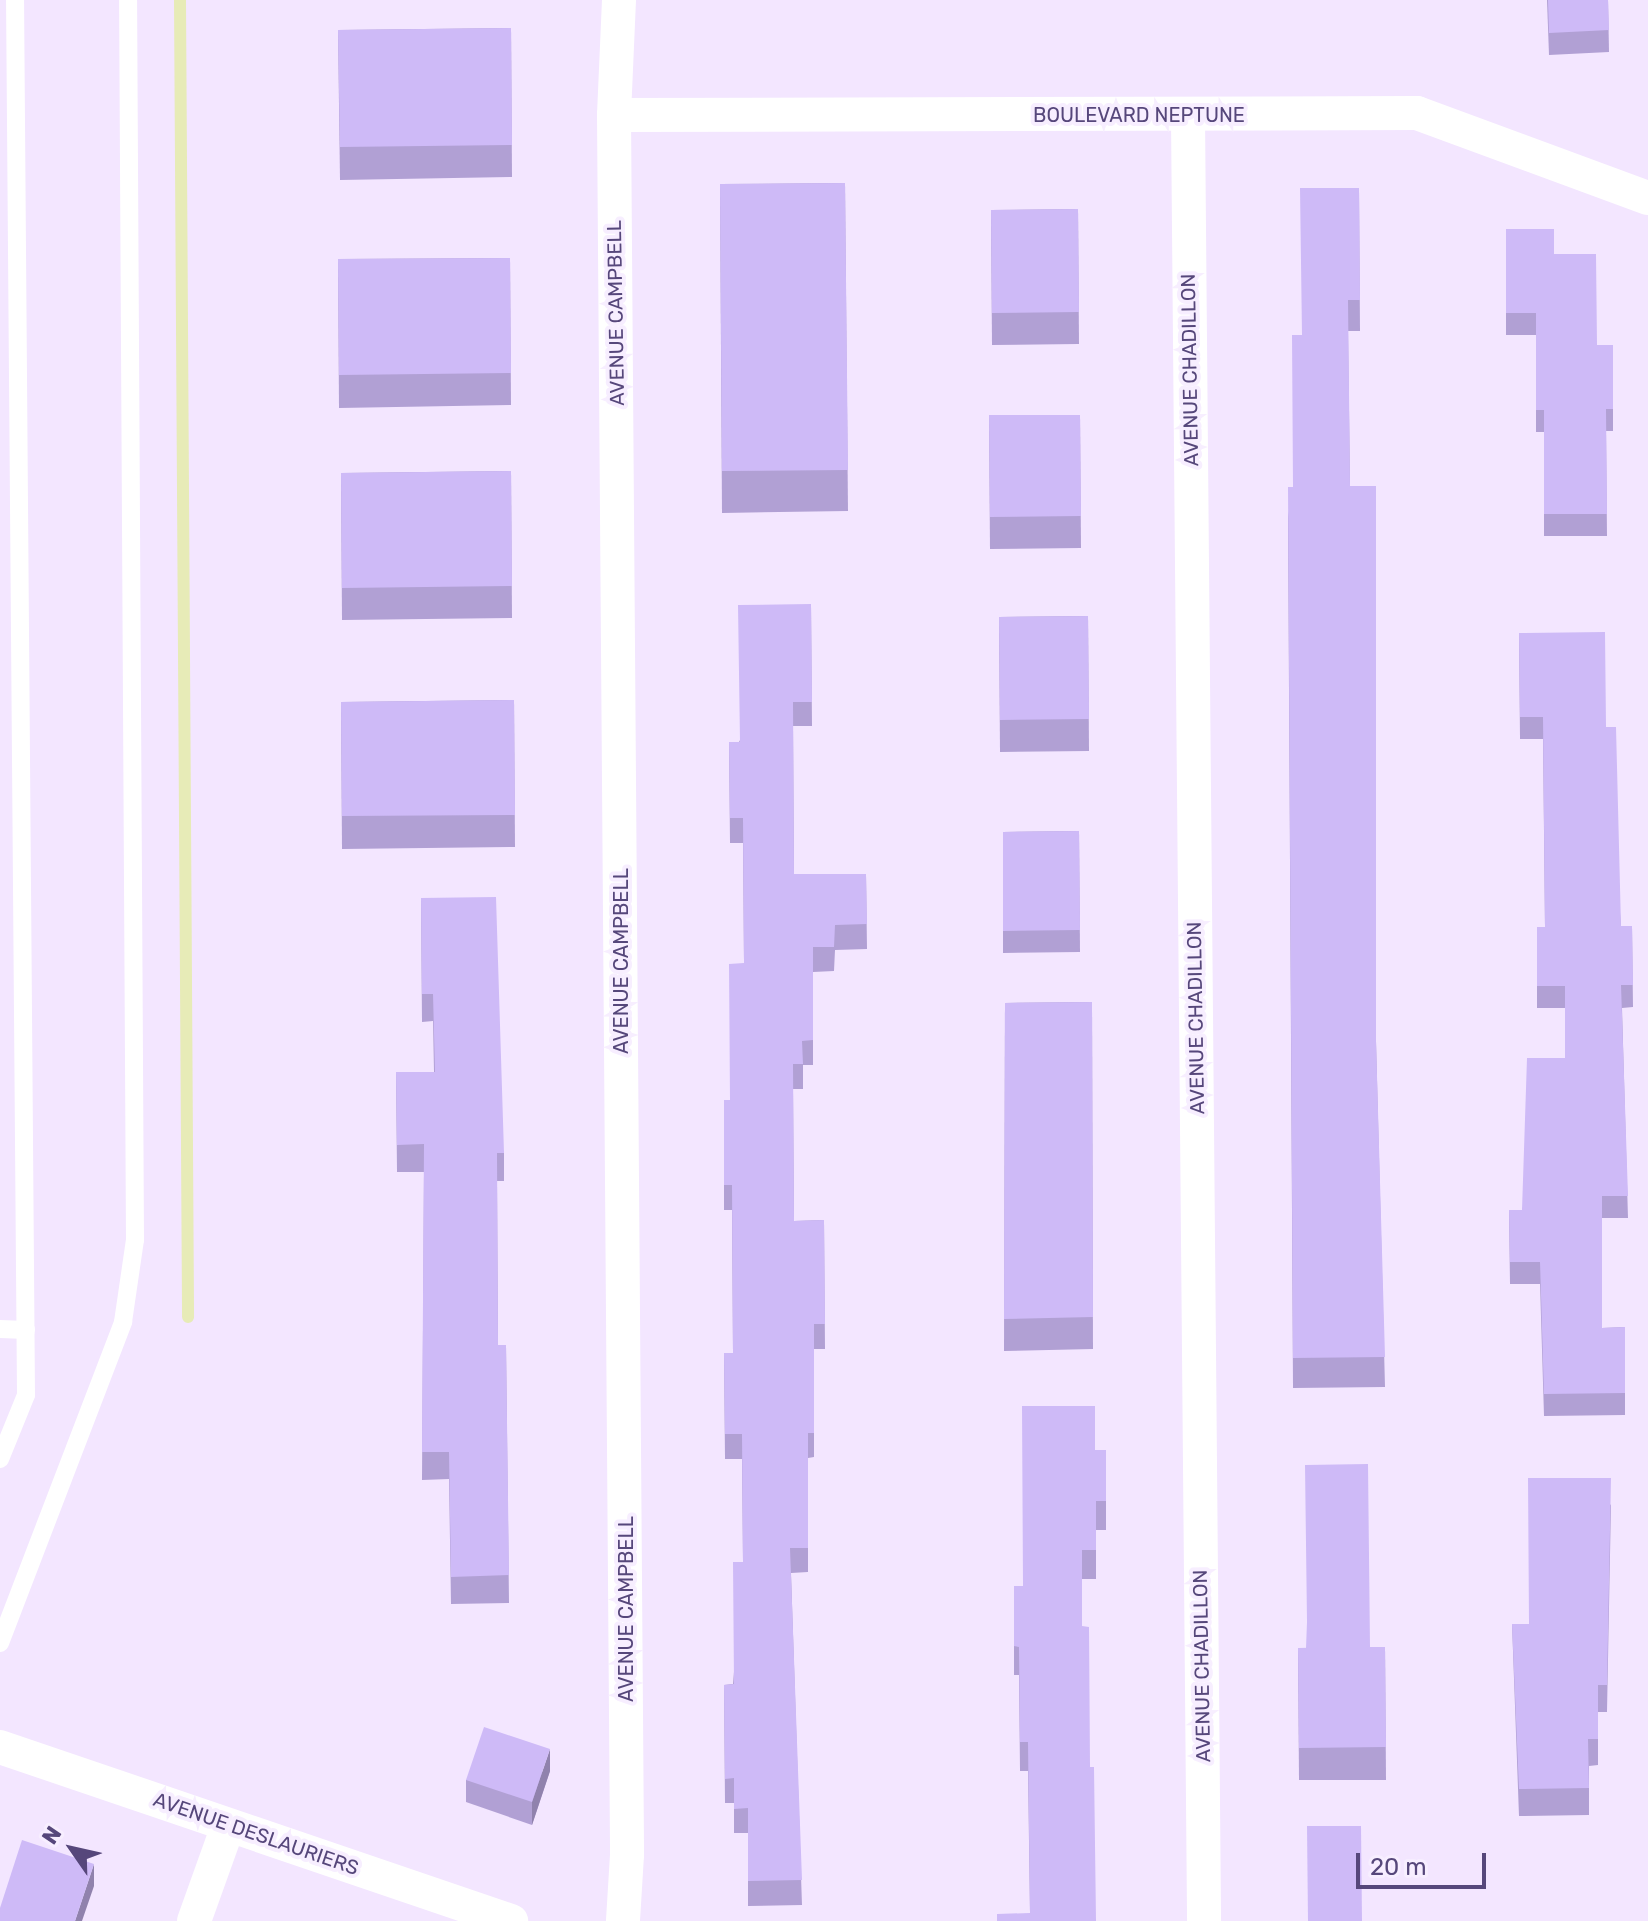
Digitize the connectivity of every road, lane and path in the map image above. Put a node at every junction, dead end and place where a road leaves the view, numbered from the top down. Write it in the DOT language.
graph roads {
  1 [pos="15,0"];
  2 [pos="128,0"];
  3 [pos="619,0"];
  4 [pos="614,115"];
  5 [pos="1188,116"];
  6 [pos="1648,198"];
  7 [pos="0,1329"];
  8 [pos="26,1330"];
  9 [pos="0,1459"];
  10 [pos="0,1643"];
  11 [pos="0,1747"];
  12 [pos="228,1826"];
  13 [pos="194,1921"];
  14 [pos="511,1921"];
  15 [pos="623,1921"];
  16 [pos="1204,1921"];
  1 -- 8 [label="lane"];
  2 -- 10 [label="lane"];
  3 -- 4 [label="street, AVENUE CAMPBELL"];
  4 -- 5 [label="street, BOULEVARD NEPTUNE"];
  4 -- 15 [label="street, AVENUE CAMPBELL"];
  5 -- 6 [label="street, BOULEVARD NEPTUNE"];
  5 -- 16 [label="street, AVENUE CHADILLON"];
  7 -- 8 [label="lane"];
  8 -- 9 [label="lane"];
  11 -- 12 [label="street, AVENUE DESLAURIERS"];
  12 -- 13 [label="street"];
  12 -- 14 [label="street, AVENUE DESLAURIERS"];
}
